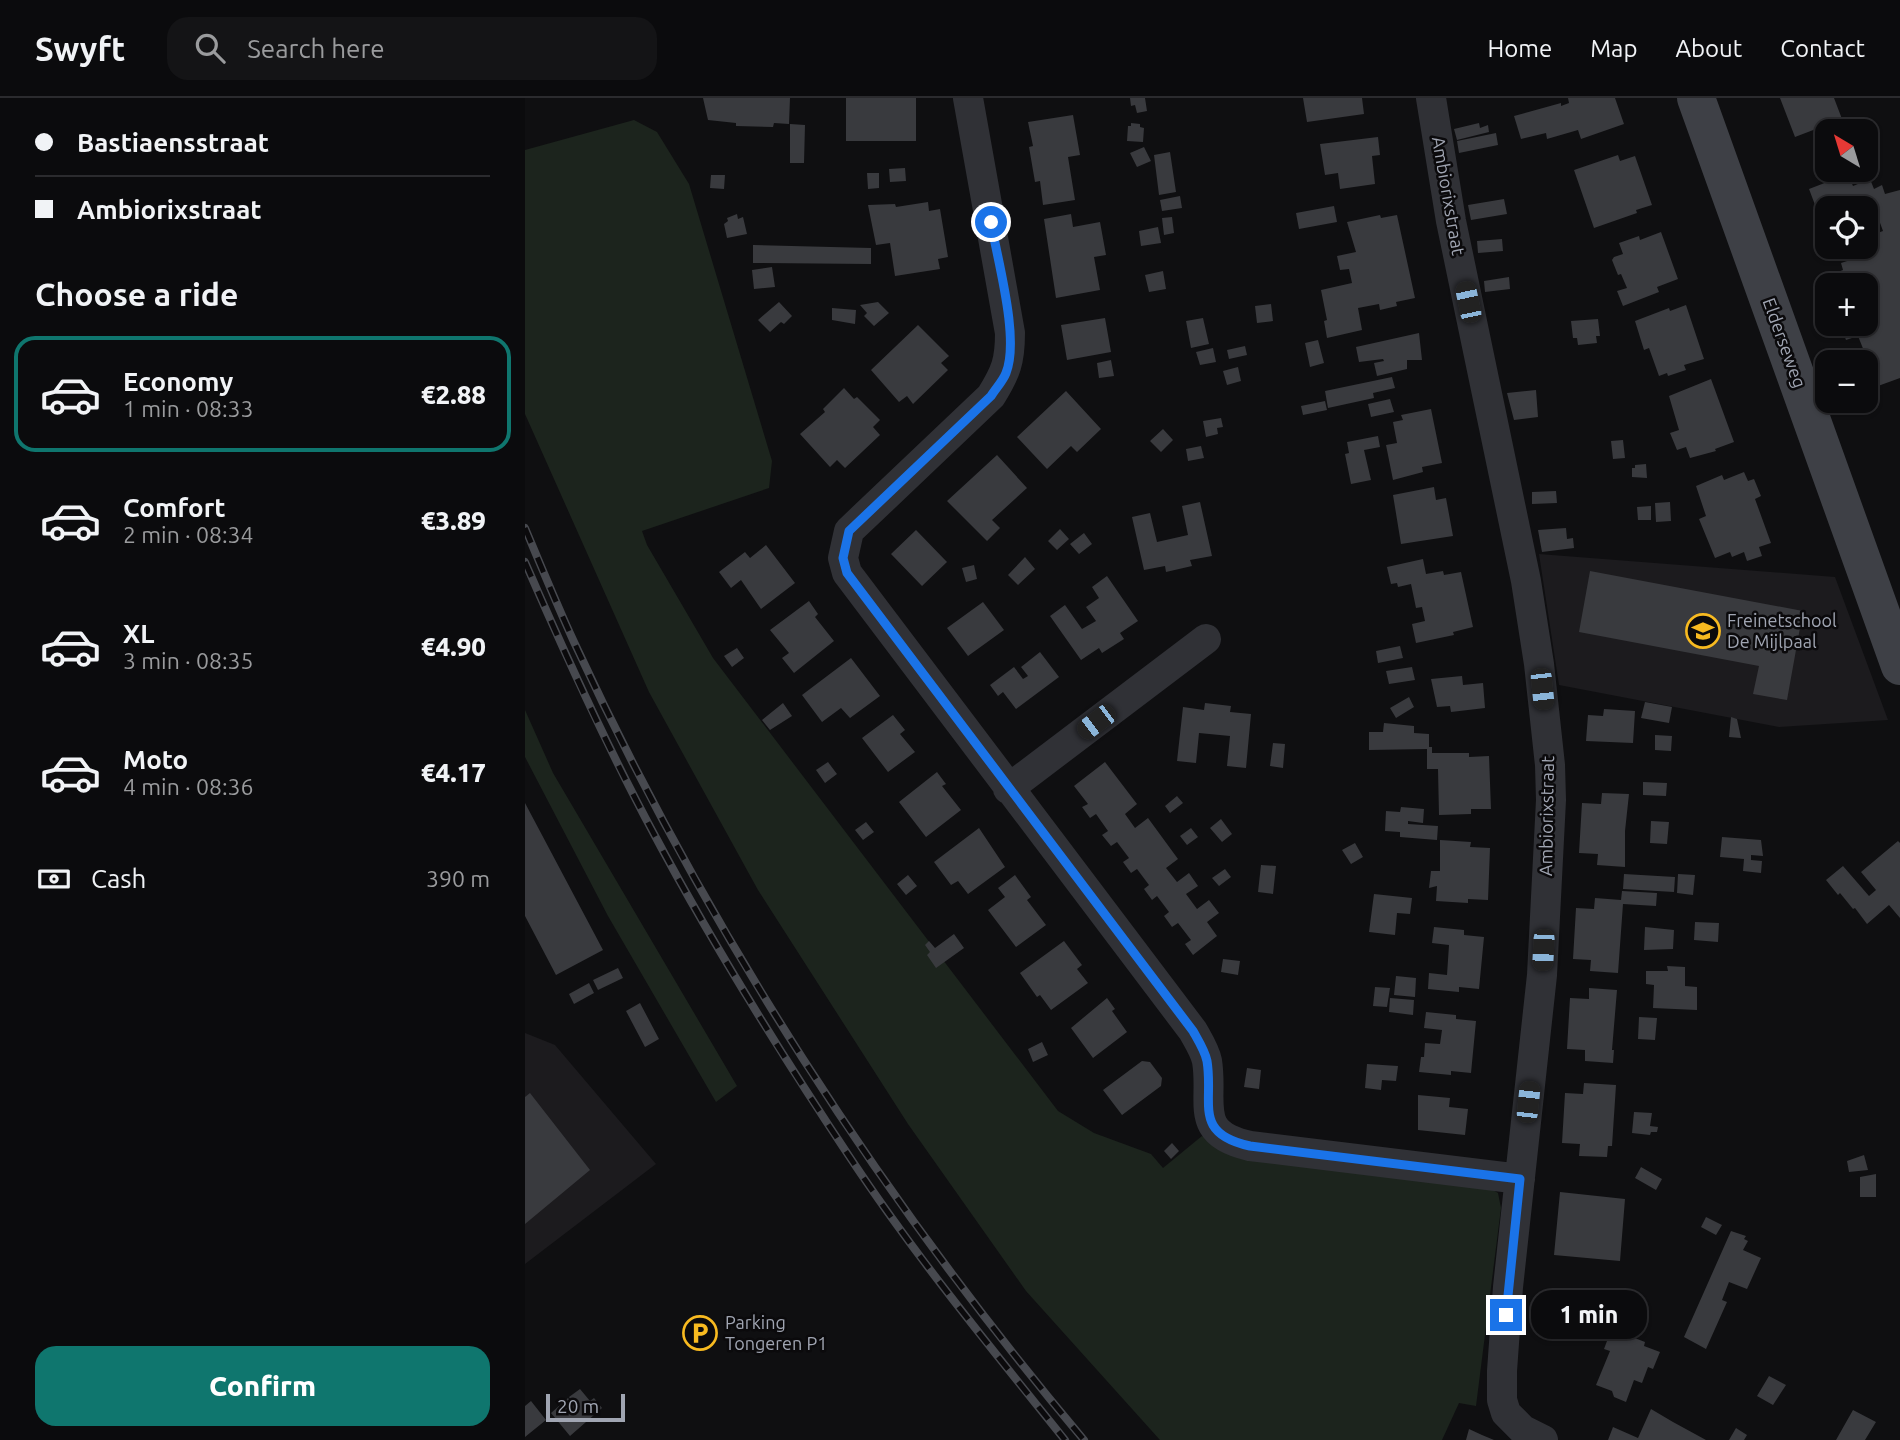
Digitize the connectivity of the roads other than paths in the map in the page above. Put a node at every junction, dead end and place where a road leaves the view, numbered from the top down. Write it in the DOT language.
graph roads {
  1 [pos="968,98"];
  2 [pos="1431,98"];
  3 [pos="1696,98"];
  4 [pos="1206,639"];
  5 [pos="1900,666"];
  6 [pos="1008,789"];
  7 [pos="1520,1179"];
  8 [pos="1543,1440"];
  1 -- 6 [label="street"];
  2 -- 7 [label="street, Ambiorixstraat"];
  3 -- 5 [label="main road, Elderseweg"];
  4 -- 6 [label="street"];
  6 -- 7 [label="street"];
  7 -- 8 [label="street, Ambiorixstraat"];
}
